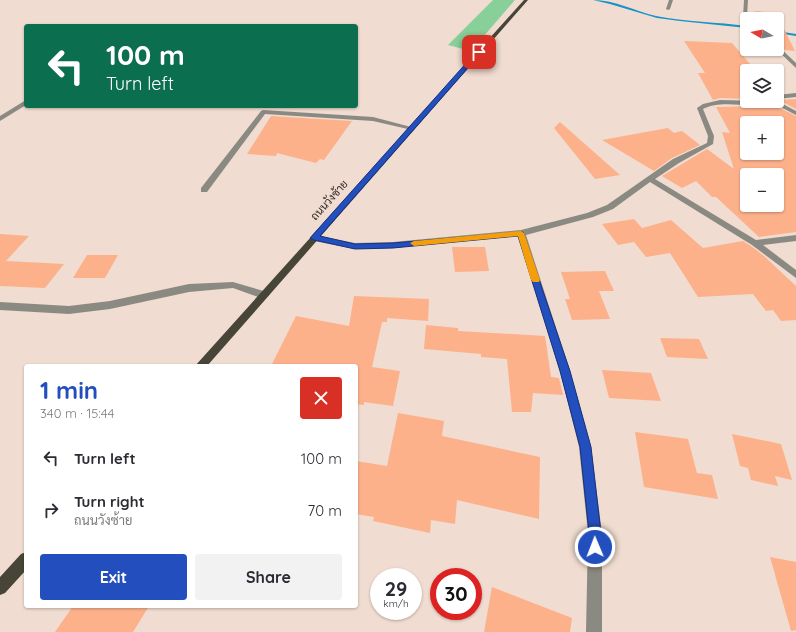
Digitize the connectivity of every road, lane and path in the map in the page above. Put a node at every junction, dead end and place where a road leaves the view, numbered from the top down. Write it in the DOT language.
graph roads {
  1 [pos="526,0"];
  2 [pos="671,0"];
  3 [pos="746,0"];
  4 [pos="668,9"];
  5 [pos="745,12"];
  6 [pos="784,54"];
  7 [pos="796,66"];
  8 [pos="796,94"];
  9 [pos="784,96"];
  10 [pos="740,102"];
  11 [pos="24,103"];
  12 [pos="784,107"];
  13 [pos="796,113"];
  14 [pos="0,119"];
  15 [pos="412,128"];
  16 [pos="650,179"];
  17 [pos="204,190"];
  18 [pos="521,233"];
  19 [pos="314,238"];
  20 [pos="796,238"];
  21 [pos="754,243"];
  22 [pos="796,275"];
  23 [pos="264,296"];
  24 [pos="0,306"];
  25 [pos="202,364"];
  26 [pos="24,561"];
  27 [pos="0,588"];
  28 [pos="594,632"];
  1 -- 15 [label="main road, ถนนวังซ้าย"];
  2 -- 4 [label="street"];
  3 -- 5 [label="street"];
  6 -- 7 [label="street"];
  8 -- 9 [label="street"];
  10 -- 16 [label="street"];
  11 -- 14 [label="street"];
  12 -- 13 [label="street"];
  15 -- 17 [label="street"];
  15 -- 19 [label="main road, ถนนวังซ้าย"];
  16 -- 18 [label="street"];
  16 -- 21 [label="street"];
  18 -- 19 [label="street"];
  18 -- 28 [label="street"];
  19 -- 23 [label="main road, ถนนวังซ้าย"];
  20 -- 21 [label="street"];
  21 -- 22 [label="street"];
  23 -- 24 [label="street"];
  23 -- 25 [label="main road, ถนนวังซ้าย"];
  26 -- 27 [label="main road"];
}
